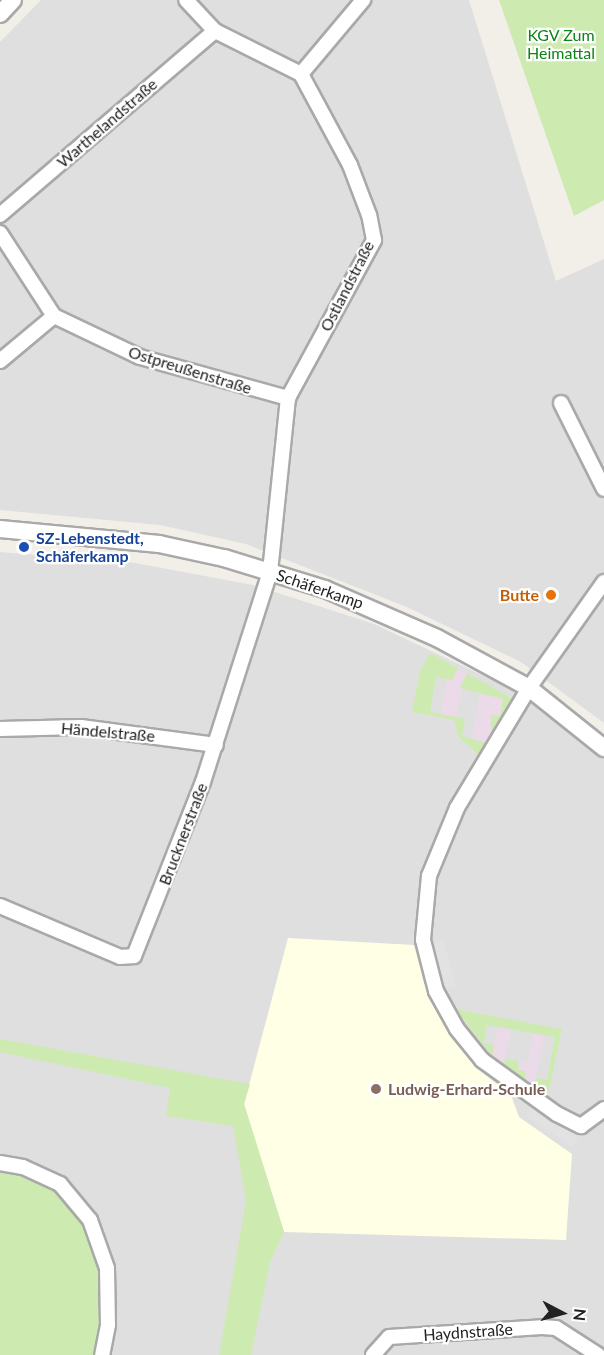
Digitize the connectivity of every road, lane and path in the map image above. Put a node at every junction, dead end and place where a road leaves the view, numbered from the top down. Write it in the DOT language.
graph roads {
  1 [pos="13,0"];
  2 [pos="186,0"];
  3 [pos="363,0"];
  4 [pos="0,14"];
  5 [pos="215,31"];
  6 [pos="301,74"];
  7 [pos="0,215"];
  8 [pos="0,233"];
  9 [pos="54,316"];
  10 [pos="0,361"];
  11 [pos="288,398"];
  12 [pos="561,403"];
  13 [pos="604,489"];
  14 [pos="0,529"];
  15 [pos="270,572"];
  16 [pos="604,582"];
  17 [pos="529,688"];
  18 [pos="0,729"];
  19 [pos="216,745"];
  20 [pos="604,748"];
  21 [pos="0,906"];
  22 [pos="604,1109"];
  23 [pos="0,1163"];
  24 [pos="102,1355"];
  25 [pos="373,1355"];
  26 [pos="598,1355"];
  1 -- 4 [label="street"];
  2 -- 5 [label="street"];
  3 -- 6 [label="street"];
  5 -- 6 [label="street"];
  5 -- 7 [label="street, Warthelandstraße"];
  6 -- 11 [label="street, Ostlandstraße"];
  8 -- 9 [label="street"];
  9 -- 10 [label="street"];
  9 -- 11 [label="street, Ostpreußenstraße"];
  11 -- 15 [label="street, Ostlandstraße"];
  12 -- 13 [label="street"];
  14 -- 15 [label="street, Schäferkamp"];
  15 -- 17 [label="street, Schäferkamp"];
  15 -- 19 [label="street, Brucknerstraße"];
  16 -- 17 [label="street"];
  17 -- 20 [label="street, Schäferkamp"];
  17 -- 22 [label="street"];
  18 -- 19 [label="street, Händelstraße"];
  19 -- 21 [label="street, Brucknerstraße"];
  23 -- 24 [label="street"];
  25 -- 26 [label="street, Haydnstraße"];
}
